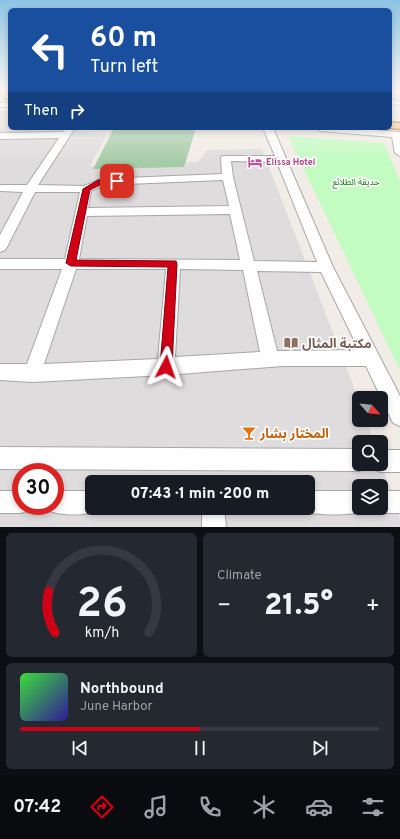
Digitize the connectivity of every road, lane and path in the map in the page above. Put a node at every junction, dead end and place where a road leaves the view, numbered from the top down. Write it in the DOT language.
graph roads {
  1 [pos="10,130"];
  2 [pos="269,130"];
  3 [pos="397,130"];
  4 [pos="68,131"];
  5 [pos="1,138"];
  6 [pos="400,153"];
  7 [pos="281,159"];
  8 [pos="228,177"];
  9 [pos="0,188"];
  10 [pos="31,188"];
  11 [pos="86,189"];
  12 [pos="236,210"];
  13 [pos="82,212"];
  14 [pos="0,247"];
  15 [pos="71,263"];
  16 [pos="0,264"];
  17 [pos="173,264"];
  18 [pos="249,264"];
  19 [pos="326,266"];
  20 [pos="270,358"];
  21 [pos="372,358"];
  22 [pos="166,367"];
  23 [pos="0,372"];
  24 [pos="32,374"];
  25 [pos="400,416"];
  26 [pos="0,459"];
  27 [pos="352,460"];
  28 [pos="388,461"];
  29 [pos="400,461"];
  30 [pos="0,502"];
  31 [pos="12,502"];
  32 [pos="64,502"];
  33 [pos="85,502"];
  34 [pos="315,502"];
  35 [pos="352,502"];
  36 [pos="388,502"];
  37 [pos="400,502"];
  38 [pos="213,515"];
  39 [pos="214,527"];
  1 -- 5 [label="street"];
  2 -- 7 [label="street"];
  3 -- 6 [label="street"];
  4 -- 5 [label="street"];
  4 -- 10 [label="street"];
  7 -- 8 [label="street"];
  7 -- 19 [label="street"];
  8 -- 11 [label="street"];
  8 -- 12 [label="street"];
  9 -- 10 [label="street"];
  10 -- 11 [label="street"];
  10 -- 14 [label="street"];
  11 -- 13 [label="street"];
  12 -- 13 [label="street"];
  12 -- 18 [label="street"];
  13 -- 15 [label="street"];
  15 -- 16 [label="street"];
  15 -- 17 [label="street"];
  15 -- 24 [label="street"];
  17 -- 18 [label="street"];
  17 -- 22 [label="street"];
  18 -- 19 [label="street"];
  18 -- 20 [label="street"];
  19 -- 21 [label="street"];
  20 -- 21 [label="street"];
  20 -- 22 [label="street"];
  21 -- 25 [label="street"];
  22 -- 24 [label="street"];
  23 -- 24 [label="street"];
  26 -- 27 [label="street"];
  28 -- 29 [label="street"];
  30 -- 31 [label="street"];
  32 -- 33 [label="street"];
  34 -- 35 [label="street"];
  36 -- 37 [label="street"];
  38 -- 39 [label="street"];
}
